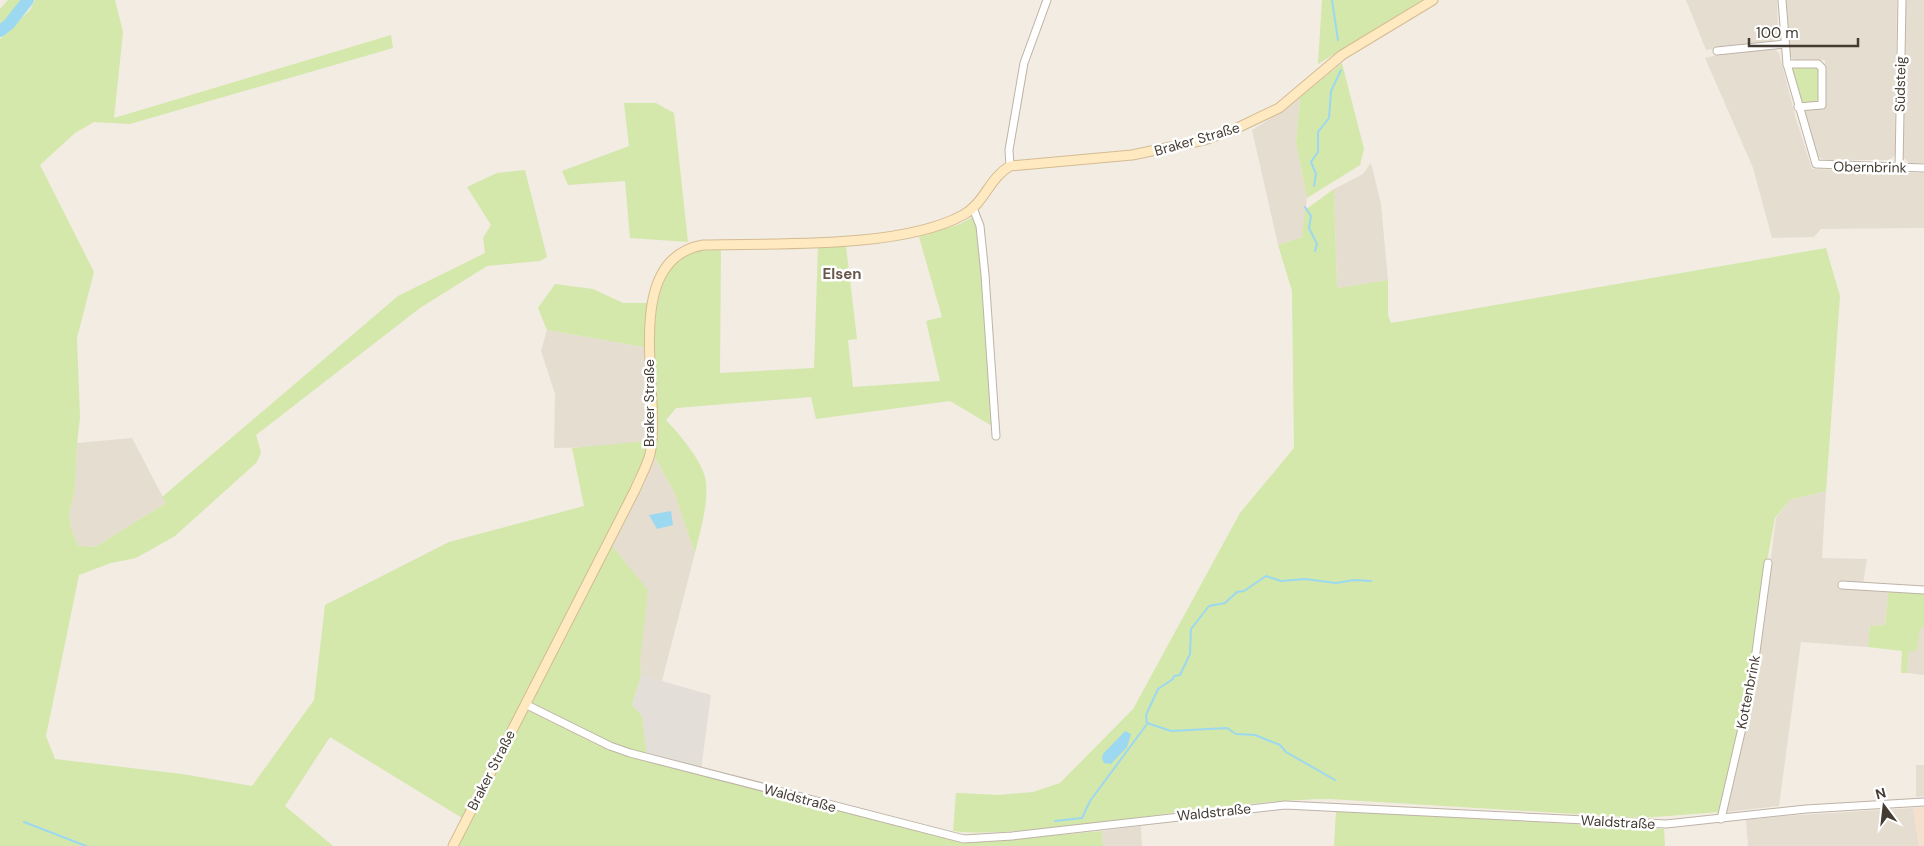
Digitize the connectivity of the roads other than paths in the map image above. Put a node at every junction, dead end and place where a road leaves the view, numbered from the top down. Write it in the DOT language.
graph roads {
  1 [pos="1047,0"];
  2 [pos="1433,0"];
  3 [pos="1782,0"];
  4 [pos="1902,0"];
  5 [pos="1784,44"];
  6 [pos="1717,51"];
  7 [pos="1787,64"];
  8 [pos="1798,107"];
  9 [pos="1010,166"];
  10 [pos="1899,168"];
  11 [pos="1924,168"];
  12 [pos="974,208"];
  13 [pos="996,436"];
  14 [pos="1768,563"];
  15 [pos="1842,585"];
  16 [pos="1924,590"];
  17 [pos="526,704"];
  18 [pos="1924,802"];
  19 [pos="1721,819"];
  20 [pos="453,846"];
  1 -- 9 [label="street"];
  2 -- 9 [label="main road, Braker Straße"];
  3 -- 5 [label="street"];
  4 -- 10 [label="street, Südsteig"];
  5 -- 6 [label="street"];
  5 -- 7 [label="street"];
  7 -- 8 [label="street"];
  7 -- 8 [label="street"];
  8 -- 10 [label="street, Obernbrink"];
  9 -- 12 [label="main road, Braker Straße"];
  10 -- 11 [label="street, Obernbrink"];
  12 -- 13 [label="street"];
  12 -- 17 [label="main road, Braker Straße"];
  14 -- 19 [label="street, Kottenbrink"];
  15 -- 16 [label="street"];
  17 -- 19 [label="street, Waldstraße"];
  17 -- 20 [label="main road, Braker Straße"];
  18 -- 19 [label="street, Waldstraße"];
}
